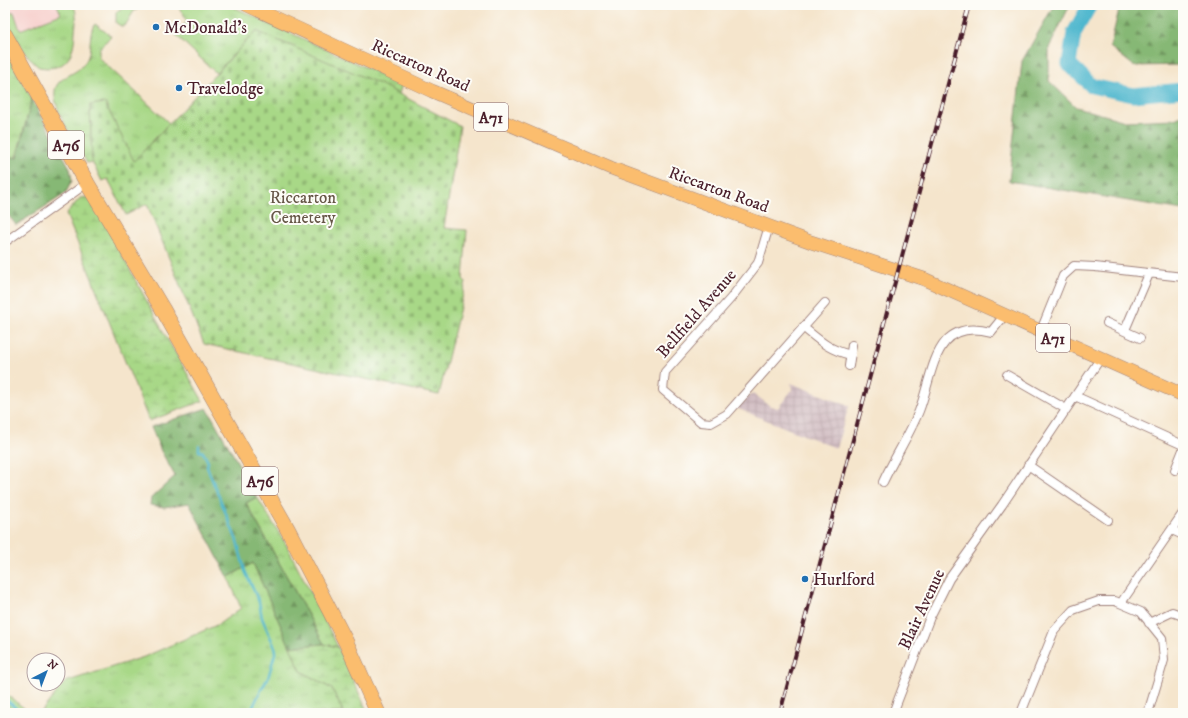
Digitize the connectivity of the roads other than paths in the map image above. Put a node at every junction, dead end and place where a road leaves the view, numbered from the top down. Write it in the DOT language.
graph roads {
  1 [pos="246,5"];
  2 [pos="5,35"];
  3 [pos="87,183"];
  4 [pos="769,226"];
  5 [pos="5,242"];
  6 [pos="1149,274"];
  7 [pos="1183,277"];
  8 [pos="825,303"];
  9 [pos="1004,316"];
  10 [pos="1107,323"];
  11 [pos="803,327"];
  12 [pos="1125,330"];
  13 [pos="1040,333"];
  14 [pos="1140,338"];
  15 [pos="852,345"];
  16 [pos="851,355"];
  17 [pos="1100,359"];
  18 [pos="849,366"];
  19 [pos="1007,374"];
  20 [pos="1183,395"];
  21 [pos="1075,396"];
  22 [pos="1066,409"];
  23 [pos="1183,445"];
  24 [pos="1183,450"];
  25 [pos="1028,465"];
  26 [pos="1174,470"];
  27 [pos="883,482"];
  28 [pos="1183,513"];
  29 [pos="1108,520"];
  30 [pos="1172,530"];
  31 [pos="1183,535"];
  32 [pos="1121,603"];
  33 [pos="1183,616"];
  34 [pos="1149,623"];
  35 [pos="378,713"];
  36 [pos="893,713"];
  37 [pos="1021,713"];
  38 [pos="1148,713"];
  1 -- 4 [label="main road, Riccarton Road / A71"];
  2 -- 3 [label="highway, A76"];
  3 -- 5 [label="street"];
  3 -- 35 [label="highway, A76"];
  4 -- 9 [label="main road, Riccarton Road / A71"];
  4 -- 11 [label="street, Bellfield Avenue"];
  6 -- 7 [label="street"];
  6 -- 12 [label="street"];
  6 -- 13 [label="street"];
  8 -- 11 [label="street, Bellfield Avenue"];
  9 -- 13 [label="main road, Riccarton Road / A71"];
  9 -- 27 [label="street"];
  10 -- 12 [label="street"];
  11 -- 16 [label="street"];
  12 -- 14 [label="street"];
  13 -- 17 [label="main road, Riccarton Road / A71"];
  15 -- 16 [label="street"];
  16 -- 18 [label="street"];
  17 -- 20 [label="main road, Riccarton Road / A71"];
  17 -- 21 [label="street, Blair Avenue"];
  19 -- 22 [label="street"];
  21 -- 22 [label="street, Blair Avenue"];
  21 -- 23 [label="street"];
  22 -- 25 [label="street, Blair Avenue"];
  24 -- 26 [label="street"];
  25 -- 29 [label="street"];
  25 -- 36 [label="street, Blair Avenue"];
  28 -- 30 [label="street"];
  30 -- 31 [label="street"];
  30 -- 32 [label="street"];
  32 -- 34 [label="street"];
  32 -- 37 [label="street"];
  33 -- 34 [label="street"];
  34 -- 38 [label="street"];
}
